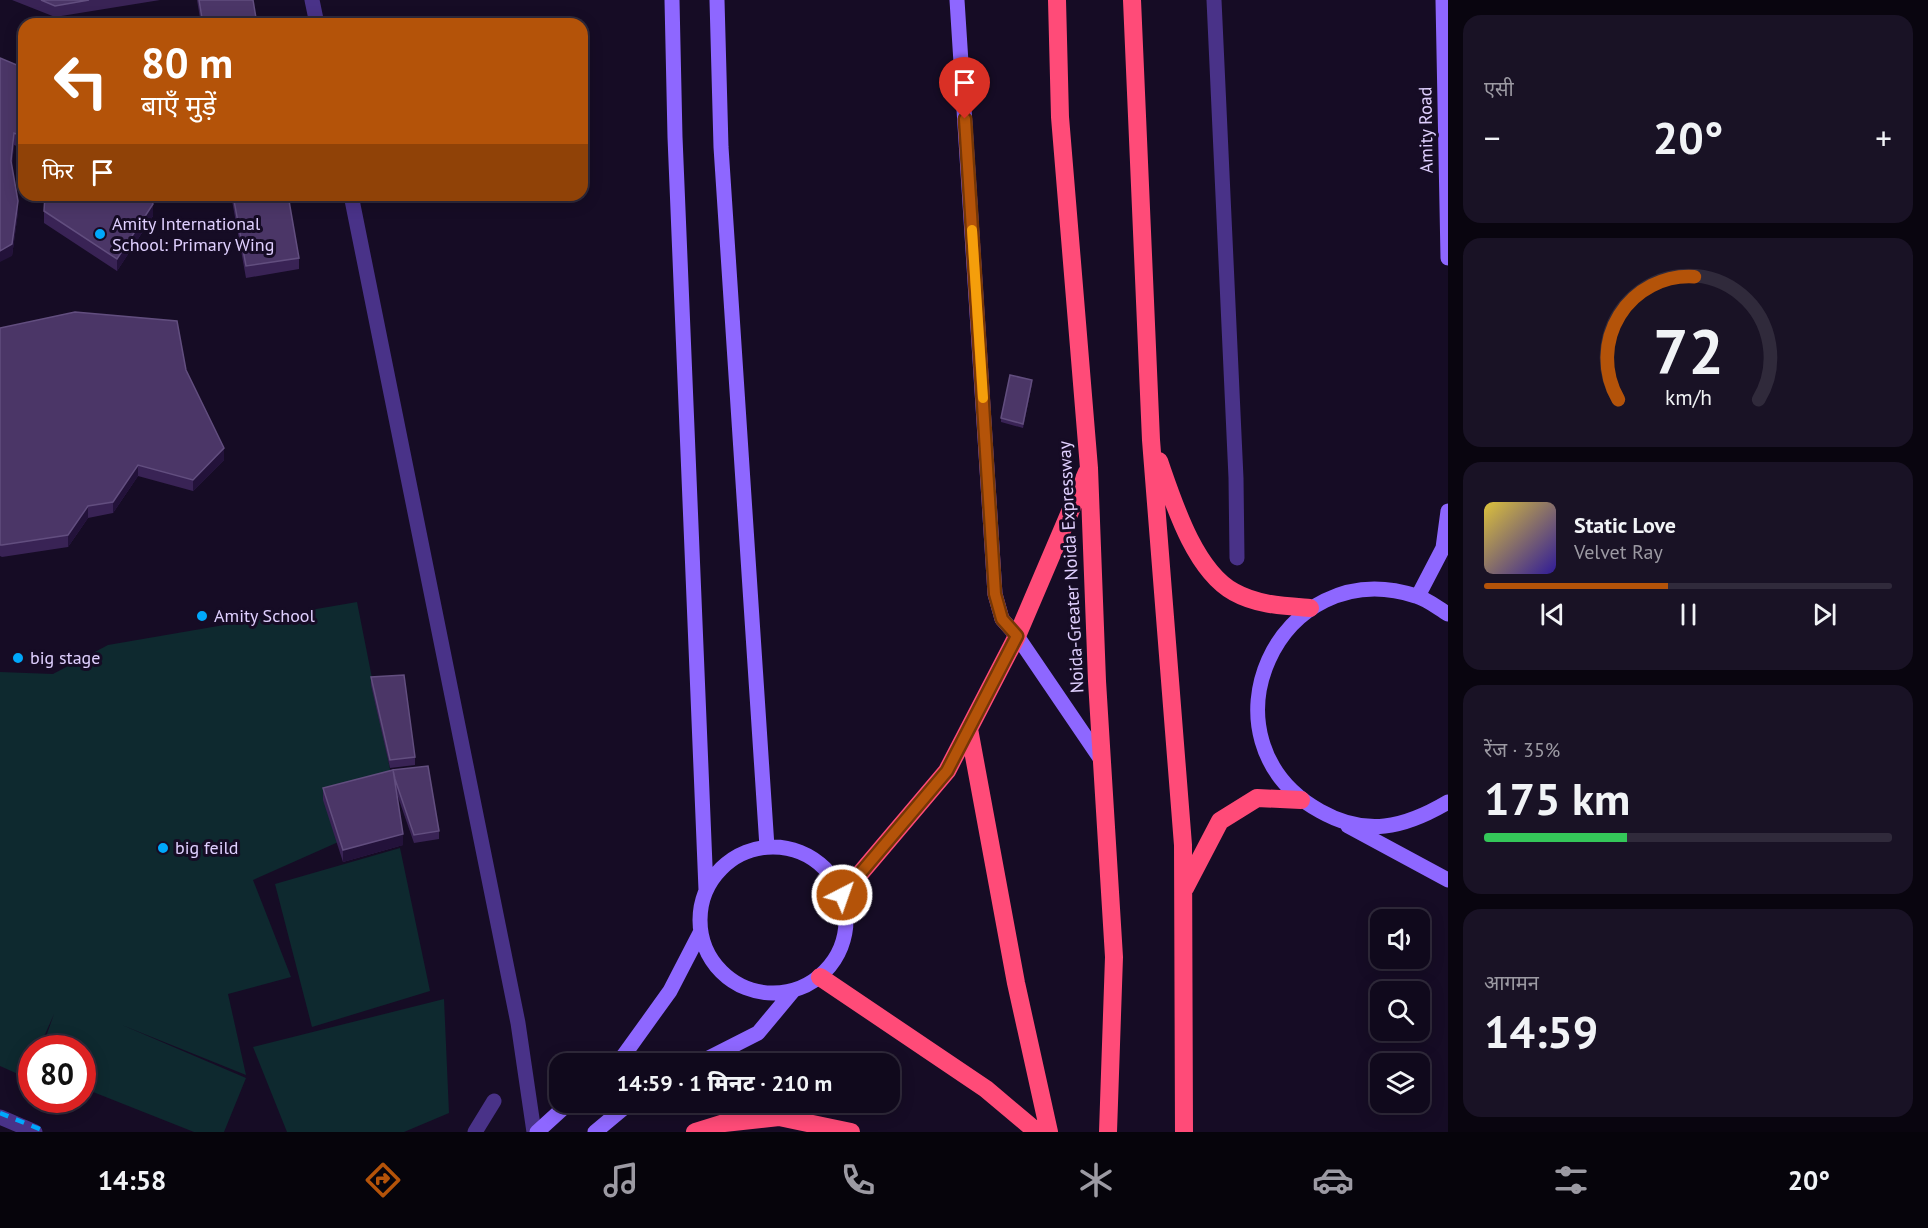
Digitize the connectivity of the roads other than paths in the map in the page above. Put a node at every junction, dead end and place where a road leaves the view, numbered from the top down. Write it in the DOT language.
graph roads {
  1 [pos="312,0"];
  2 [pos="672,0"];
  3 [pos="717,0"];
  4 [pos="957,0"];
  5 [pos="1057,0"];
  6 [pos="1132,0"];
  7 [pos="1214,0"];
  8 [pos="1443,0"];
  9 [pos="316,18"];
  10 [pos="352,201"];
  11 [pos="1448,258"];
  12 [pos="1151,440"];
  13 [pos="1089,468"];
  14 [pos="1448,511"];
  15 [pos="1236,558"];
  16 [pos="1418,596"];
  17 [pos="1310,608"];
  18 [pos="1448,614"];
  19 [pos="1017,636"];
  20 [pos="969,729"];
  21 [pos="1102,761"];
  22 [pos="1301,800"];
  23 [pos="1448,802"];
  24 [pos="1337,820"];
  25 [pos="767,847"];
  26 [pos="1448,880"];
  27 [pos="706,890"];
  28 [pos="1183,892"];
  29 [pos="842,895"];
  30 [pos="700,933"];
  31 [pos="820,977"];
  32 [pos="793,991"];
  33 [pos="625,1053"];
  34 [pos="719,1053"];
  35 [pos="494,1101"];
  36 [pos="558,1113"];
  37 [pos="618,1113"];
  38 [pos="0,1117"];
  39 [pos="724,1123"];
  40 [pos="35,1132"];
  41 [pos="474,1132"];
  42 [pos="536,1132"];
  43 [pos="595,1132"];
  44 [pos="695,1132"];
  45 [pos="745,1132"];
  46 [pos="851,1132"];
  47 [pos="1037,1132"];
  48 [pos="1049,1132"];
  49 [pos="1108,1132"];
  50 [pos="1184,1132"];
  1 -- 9 [label="street"];
  2 -- 27 [label="street"];
  3 -- 25 [label="street"];
  4 -- 19 [label="street"];
  5 -- 13 [label="highway, Noida-Greater Noida Expressway"];
  6 -- 12 [label="highway"];
  7 -- 15 [label="street"];
  8 -- 11 [label="street, Amity Road"];
  10 -- 42 [label="street"];
  12 -- 17 [label="highway"];
  12 -- 28 [label="highway"];
  13 -- 19 [label="highway"];
  13 -- 21 [label="highway, Noida-Greater Noida Expressway"];
  14 -- 16 [label="street"];
  16 -- 17 [label="street"];
  16 -- 18 [label="street"];
  17 -- 22 [label="street"];
  19 -- 20 [label="highway"];
  19 -- 21 [label="street"];
  20 -- 29 [label="highway"];
  20 -- 48 [label="highway"];
  21 -- 49 [label="highway, Noida-Greater Noida Expressway"];
  22 -- 24 [label="street"];
  22 -- 28 [label="highway"];
  23 -- 24 [label="street"];
  24 -- 26 [label="street"];
  25 -- 27 [label="street"];
  25 -- 29 [label="street"];
  27 -- 30 [label="street"];
  28 -- 50 [label="highway"];
  29 -- 31 [label="street"];
  30 -- 32 [label="street"];
  30 -- 33 [label="street"];
  31 -- 32 [label="street"];
  31 -- 47 [label="highway"];
  32 -- 34 [label="street"];
  35 -- 41 [label="street"];
  36 -- 42 [label="street"];
  37 -- 43 [label="street"];
  38 -- 40 [label="street"];
  39 -- 44 [label="highway"];
  39 -- 45 [label="street"];
  39 -- 46 [label="highway"];
}
